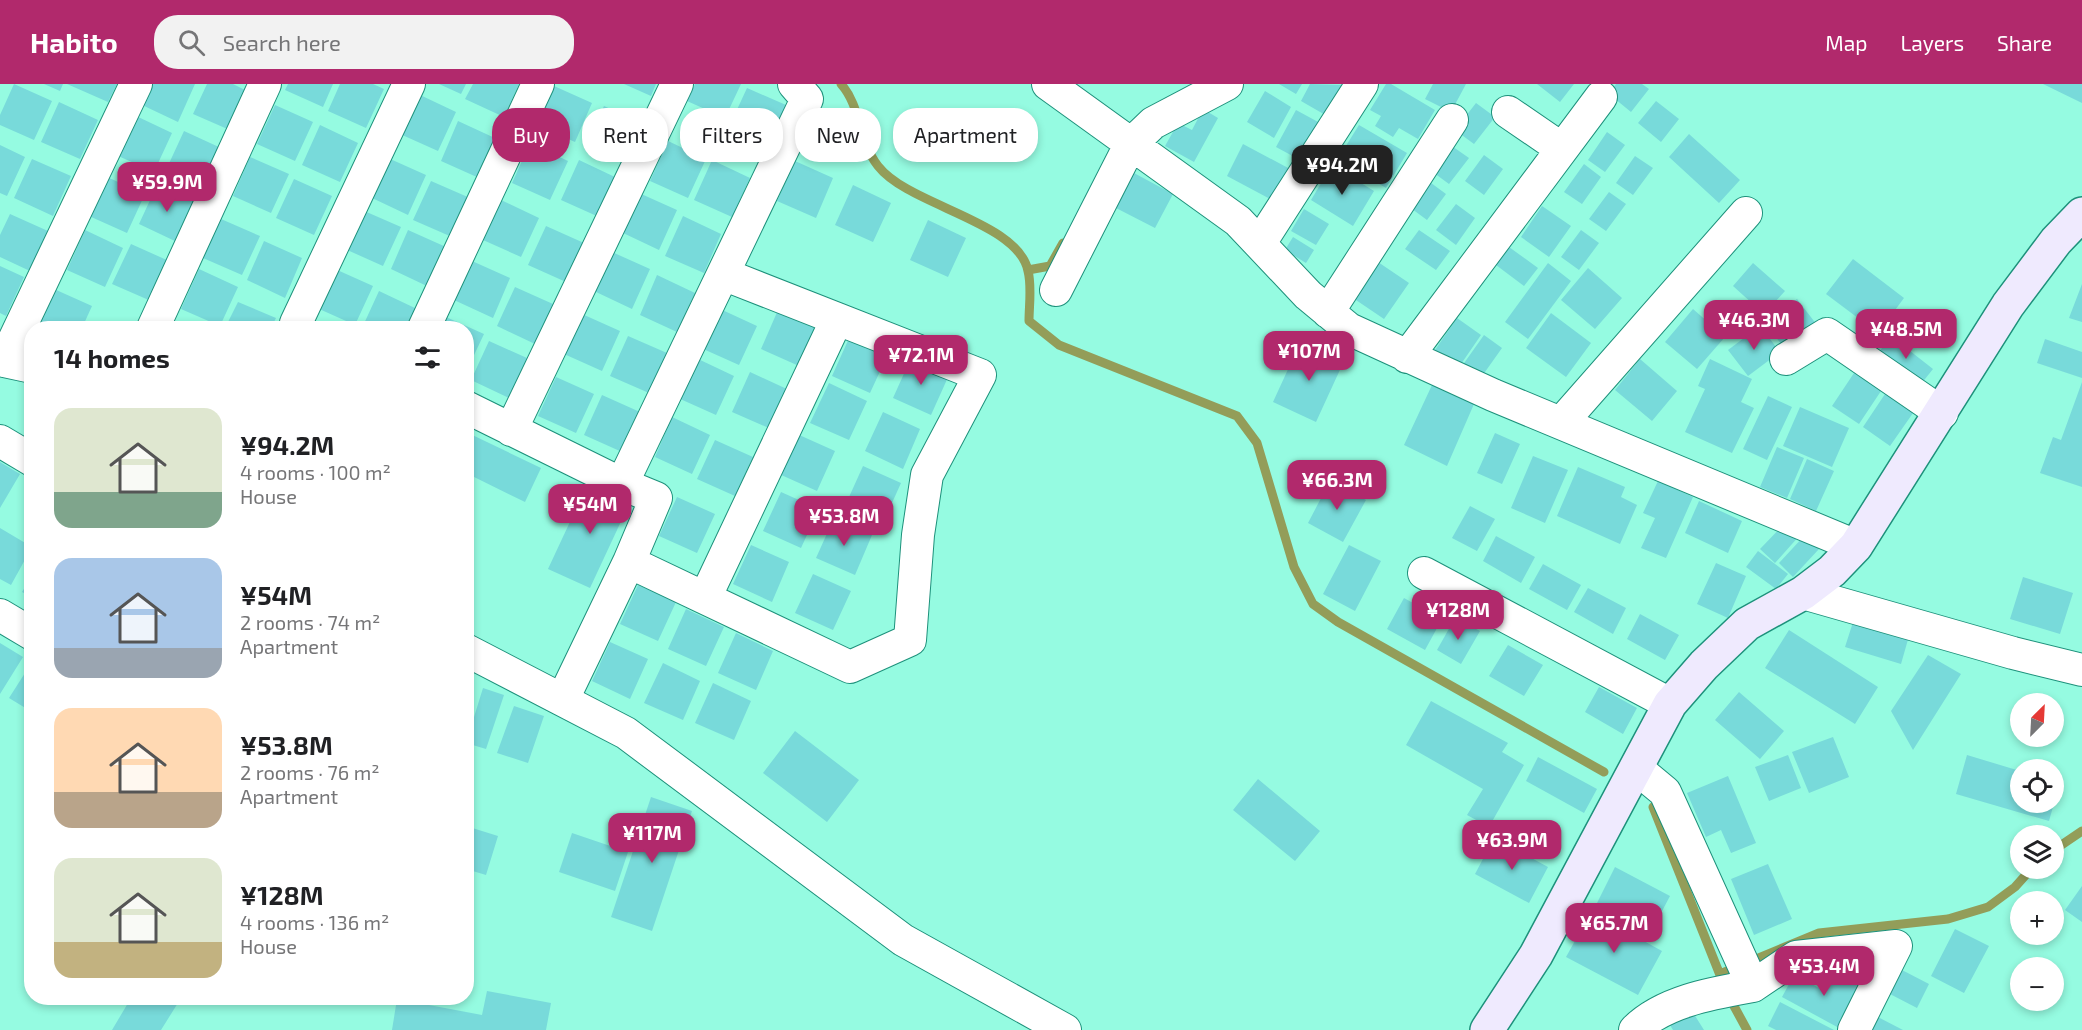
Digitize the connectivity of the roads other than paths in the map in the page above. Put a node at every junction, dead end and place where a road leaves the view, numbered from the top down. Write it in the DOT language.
graph roads {
  1 [pos="136,84"];
  2 [pos="265,84"];
  3 [pos="409,84"];
  4 [pos="538,84"];
  5 [pos="676,84"];
  6 [pos="794,84"];
  7 [pos="1048,84"];
  8 [pos="1227,84"];
  9 [pos="1362,84"];
  10 [pos="1601,97"];
  11 [pos="1508,112"];
  12 [pos="1452,120"];
  13 [pos="1130,145"];
  14 [pos="1562,149"];
  15 [pos="1746,213"];
  16 [pos="2082,214"];
  17 [pos="1260,243"];
  18 [pos="723,274"];
  19 [pos="1056,290"];
  20 [pos="1328,312"];
  21 [pos="837,318"];
  22 [pos="31,321"];
  23 [pos="156,321"];
  24 [pos="302,321"];
  25 [pos="427,321"];
  26 [pos="24,336"];
  27 [pos="1407,357"];
  28 [pos="1786,358"];
  29 [pos="12,363"];
  30 [pos="474,411"];
  31 [pos="1942,413"];
  32 [pos="1562,422"];
  33 [pos="511,430"];
  34 [pos="0,441"];
  35 [pos="24,455"];
  36 [pos="622,484"];
  37 [pos="1856,546"];
  38 [pos="629,562"];
  39 [pos="1424,573"];
  40 [pos="1803,593"];
  41 [pos="705,598"];
  42 [pos="0,615"];
  43 [pos="24,629"];
  44 [pos="474,659"];
  45 [pos="2082,670"];
  46 [pos="563,699"];
  47 [pos="1670,704"];
  48 [pos="1636,768"];
  49 [pos="1754,986"];
  50 [pos="1065,1030"];
  51 [pos="1487,1030"];
  52 [pos="1635,1030"];
  53 [pos="1854,1030"];
  1 -- 22 [label="street"];
  2 -- 23 [label="street"];
  3 -- 24 [label="street"];
  4 -- 25 [label="street"];
  5 -- 33 [label="street"];
  6 -- 18 [label="street"];
  7 -- 13 [label="street"];
  8 -- 13 [label="street"];
  9 -- 17 [label="street"];
  10 -- 14 [label="street"];
  11 -- 14 [label="street"];
  12 -- 20 [label="street"];
  13 -- 17 [label="street"];
  13 -- 19 [label="street"];
  14 -- 27 [label="street"];
  15 -- 32 [label="street"];
  16 -- 31 [label="main road"];
  17 -- 20 [label="street"];
  18 -- 21 [label="street"];
  18 -- 36 [label="street"];
  20 -- 27 [label="street"];
  21 -- 41 [label="street"];
  21 -- 41 [label="street"];
  26 -- 29 [label="street"];
  27 -- 32 [label="street"];
  28 -- 31 [label="street"];
  30 -- 33 [label="street"];
  31 -- 37 [label="main road"];
  32 -- 37 [label="street"];
  33 -- 36 [label="street"];
  34 -- 35 [label="street"];
  36 -- 38 [label="street"];
  37 -- 40 [label="main road"];
  38 -- 41 [label="street"];
  38 -- 46 [label="street"];
  39 -- 47 [label="street"];
  40 -- 45 [label="street"];
  40 -- 47 [label="main road"];
  42 -- 43 [label="street"];
  44 -- 46 [label="street"];
  46 -- 50 [label="street"];
  47 -- 48 [label="main road"];
  48 -- 49 [label="street"];
  48 -- 51 [label="main road"];
  49 -- 52 [label="street"];
  49 -- 53 [label="street"];
}
